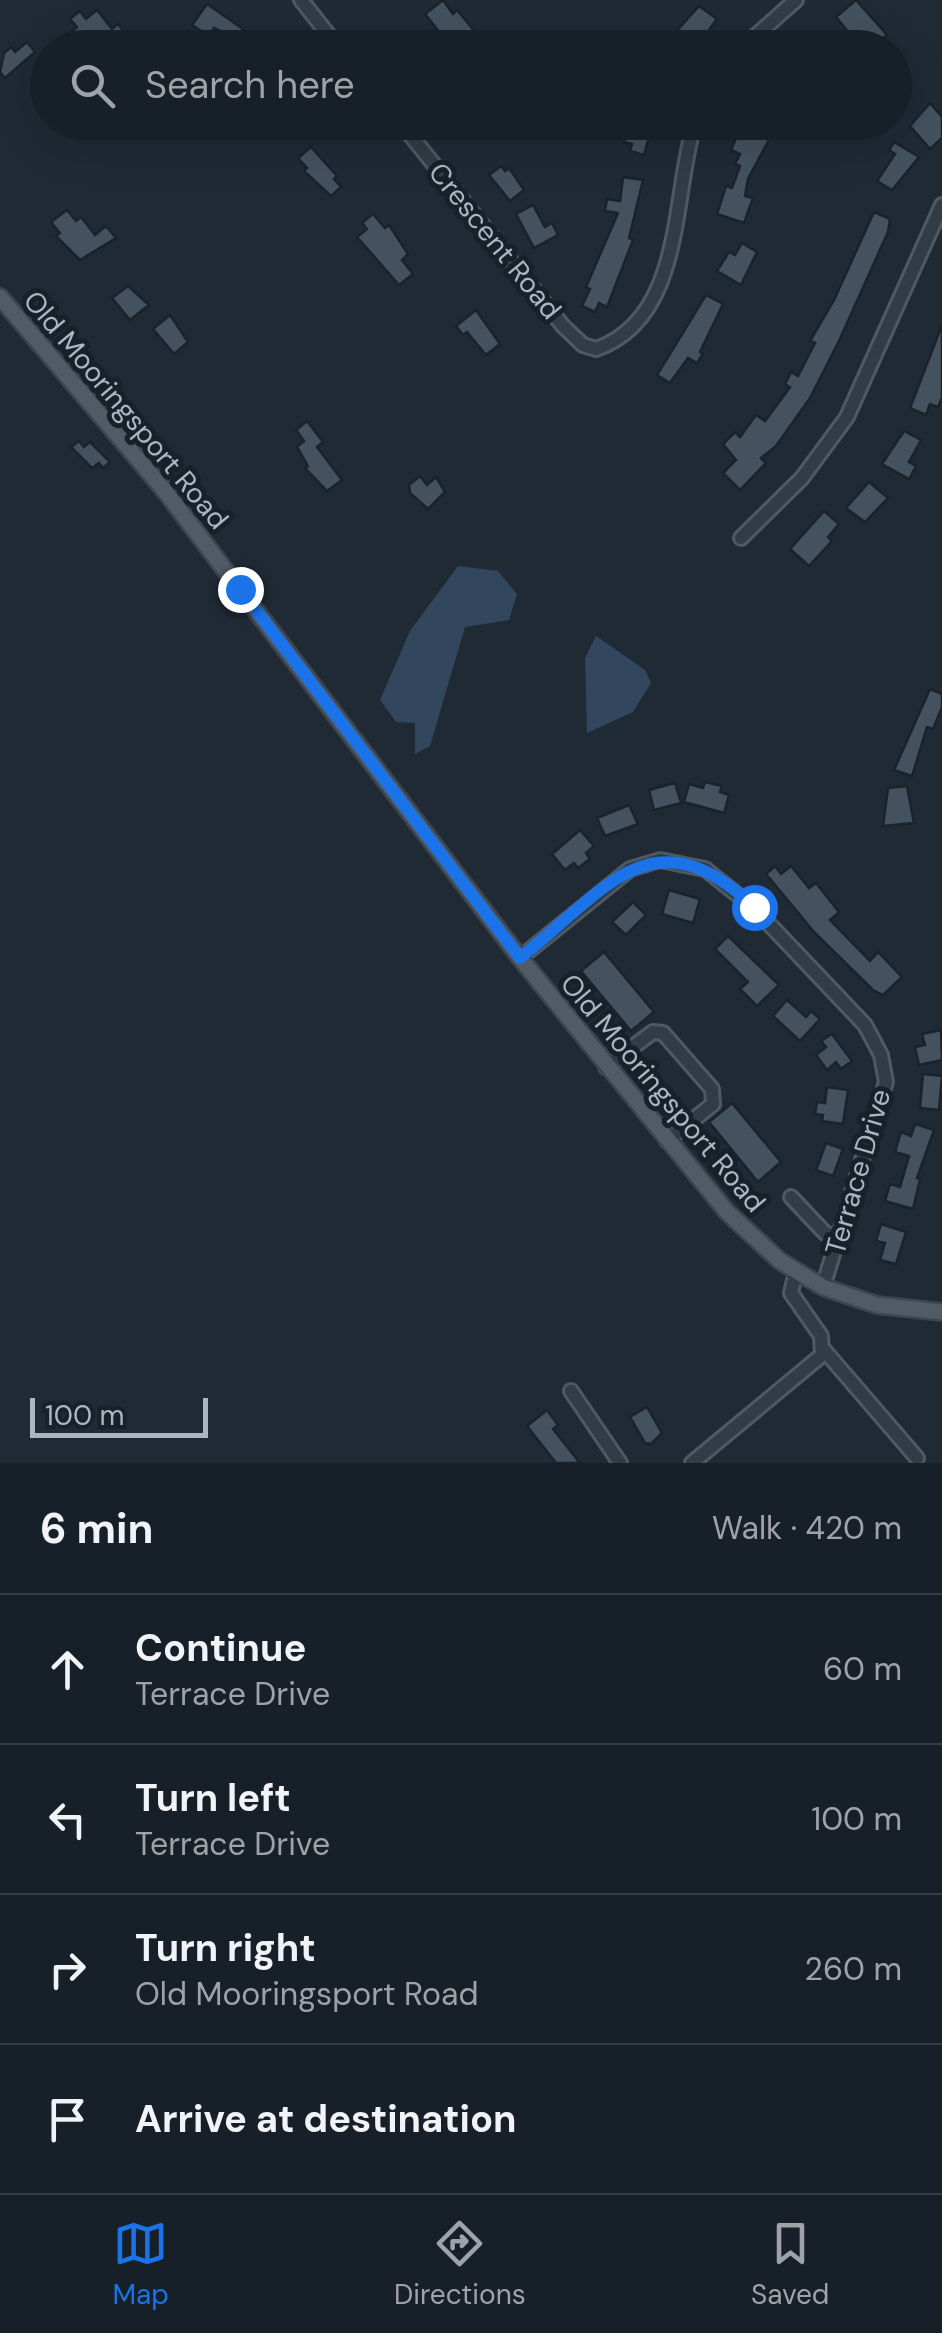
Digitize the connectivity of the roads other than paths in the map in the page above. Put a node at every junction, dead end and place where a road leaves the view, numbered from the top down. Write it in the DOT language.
graph roads {
  1 [pos="301,0"];
  2 [pos="796,0"];
  3 [pos="325,30"];
  4 [pos="762,30"];
  5 [pos="414,140"];
  6 [pos="690,140"];
  7 [pos="942,205"];
  8 [pos="0,297"];
  9 [pos="740,538"];
  10 [pos="520,958"];
  11 [pos="606,1067"];
  12 [pos="667,1141"];
  13 [pos="791,1197"];
  14 [pos="840,1239"];
  15 [pos="796,1272"];
  16 [pos="823,1287"];
  17 [pos="942,1312"];
  18 [pos="824,1350"];
  19 [pos="571,1391"];
  20 [pos="917,1458"];
  21 [pos="620,1463"];
  22 [pos="692,1463"];
  1 -- 3 [label="street"];
  2 -- 4 [label="street"];
  5 -- 6 [label="street, Crescent Road"];
  7 -- 9 [label="street"];
  8 -- 10 [label="main road, Old Mooringsport Road"];
  10 -- 11 [label="main road, Old Mooringsport Road"];
  10 -- 14 [label="street, Terrace Drive"];
  11 -- 12 [label="main road, Old Mooringsport Road"];
  11 -- 12 [label="street"];
  12 -- 15 [label="main road, Old Mooringsport Road"];
  13 -- 14 [label="street"];
  14 -- 16 [label="street, Terrace Drive"];
  15 -- 16 [label="main road, Old Mooringsport Road"];
  15 -- 18 [label="street"];
  16 -- 17 [label="main road, Old Mooringsport Road"];
  18 -- 20 [label="street"];
  18 -- 22 [label="street"];
  19 -- 21 [label="street"];
}
